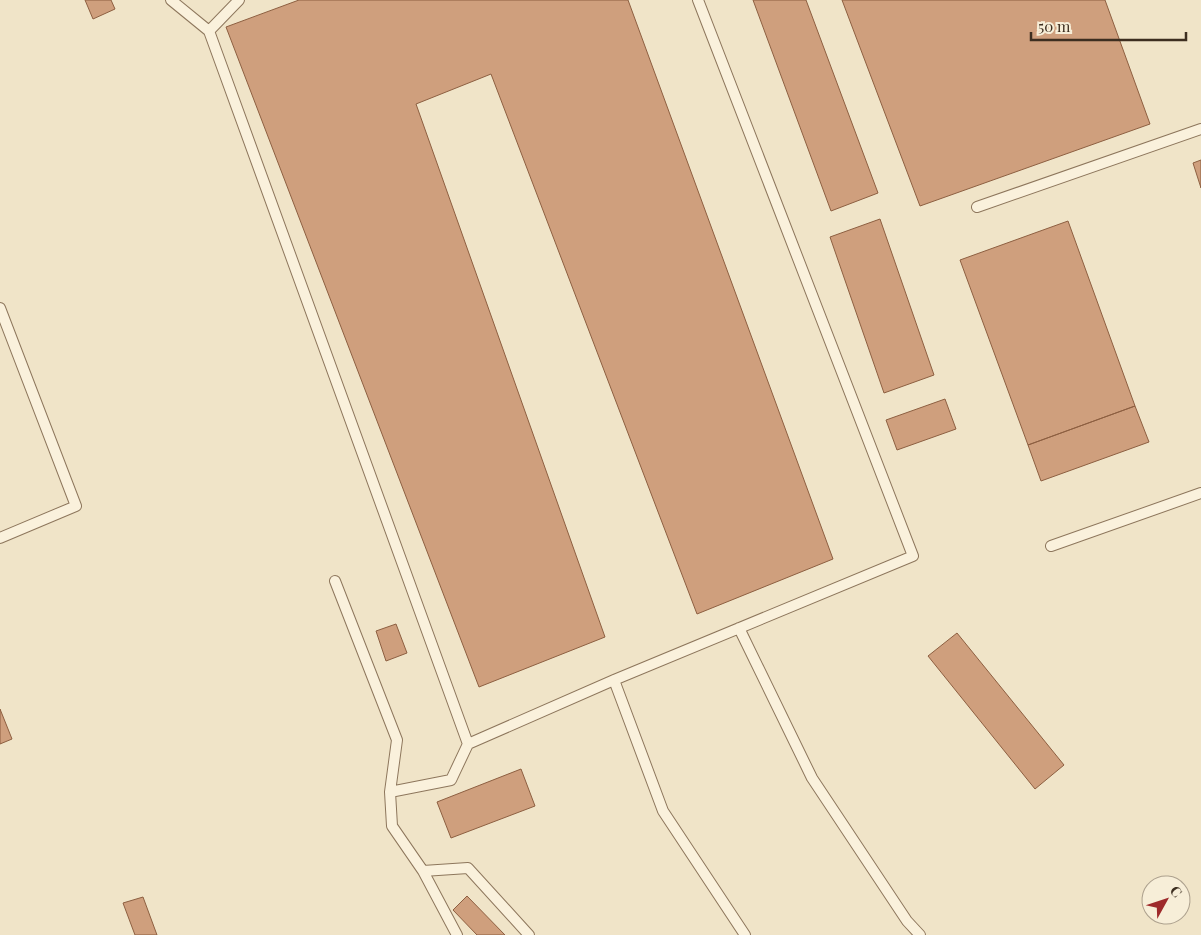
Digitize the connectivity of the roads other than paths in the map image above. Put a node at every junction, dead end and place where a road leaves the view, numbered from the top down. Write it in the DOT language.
graph roads {
  1 [pos="171,0"];
  2 [pos="239,0"];
  3 [pos="698,0"];
  4 [pos="209,31"];
  5 [pos="1201,129"];
  6 [pos="977,206"];
  7 [pos="0,308"];
  8 [pos="1201,493"];
  9 [pos="0,538"];
  10 [pos="1051,546"];
  11 [pos="335,581"];
  12 [pos="739,628"];
  13 [pos="614,680"];
  14 [pos="468,744"];
  15 [pos="390,792"];
  16 [pos="423,871"];
  17 [pos="457,935"];
  18 [pos="529,935"];
  19 [pos="745,935"];
  20 [pos="920,935"];
  1 -- 4 [label="lane"];
  2 -- 4 [label="lane"];
  3 -- 12 [label="lane"];
  4 -- 14 [label="lane"];
  5 -- 6 [label="lane"];
  7 -- 9 [label="lane"];
  8 -- 10 [label="lane"];
  11 -- 15 [label="lane"];
  12 -- 13 [label="lane"];
  12 -- 20 [label="lane"];
  13 -- 14 [label="lane"];
  13 -- 19 [label="lane"];
  14 -- 15 [label="lane"];
  15 -- 16 [label="lane"];
  16 -- 17 [label="lane"];
  16 -- 18 [label="lane"];
}
